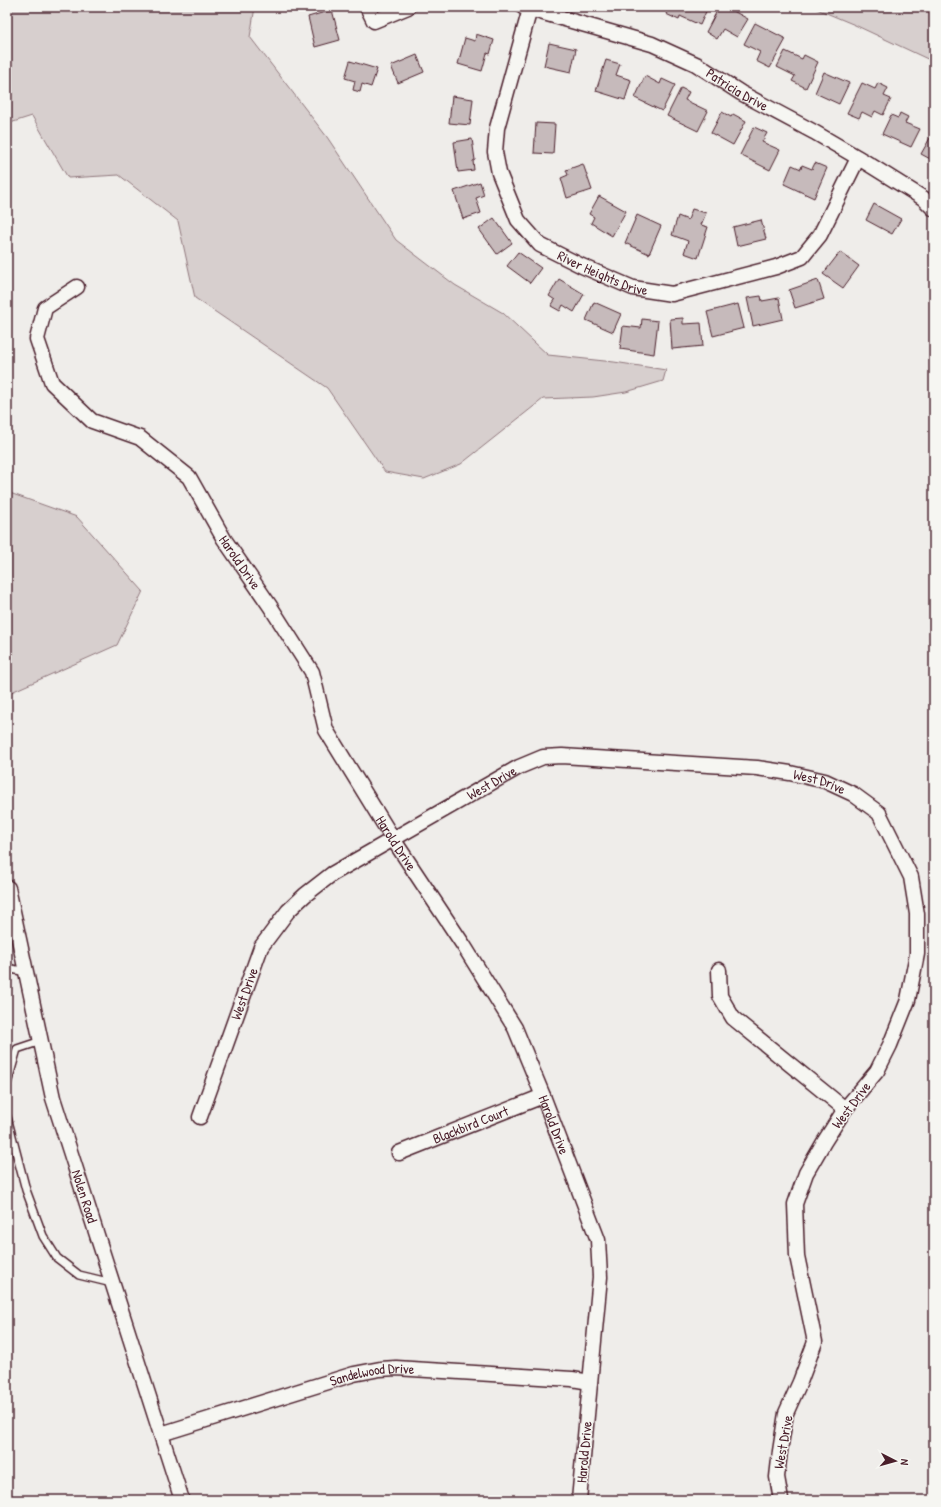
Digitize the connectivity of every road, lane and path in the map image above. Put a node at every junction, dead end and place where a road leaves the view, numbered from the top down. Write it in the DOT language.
graph roads {
  1 [pos="367,7"];
  2 [pos="408,7"];
  3 [pos="526,8"];
  4 [pos="858,158"];
  5 [pos="934,209"];
  6 [pos="77,287"];
  7 [pos="393,839"];
  8 [pos="8,888"];
  9 [pos="7,968"];
  10 [pos="719,970"];
  11 [pos="26,972"];
  12 [pos="41,1041"];
  13 [pos="7,1084"];
  14 [pos="543,1096"];
  15 [pos="845,1109"];
  16 [pos="7,1117"];
  17 [pos="200,1117"];
  18 [pos="399,1153"];
  19 [pos="112,1283"];
  20 [pos="590,1382"];
  21 [pos="160,1434"];
  22 [pos="182,1500"];
  23 [pos="579,1500"];
  24 [pos="781,1500"];
  1 -- 2 [label="street"];
  3 -- 4 [label="street, Patricia Drive"];
  3 -- 4 [label="street, River Heights Drive"];
  4 -- 5 [label="street, Patricia Drive"];
  6 -- 7 [label="street, Harold Drive"];
  7 -- 14 [label="street, Harold Drive"];
  7 -- 15 [label="street, West Drive"];
  7 -- 17 [label="street, West Drive"];
  8 -- 11 [label="street, Nolen Road"];
  9 -- 11 [label="lane"];
  10 -- 15 [label="street"];
  11 -- 12 [label="street, Nolen Road"];
  12 -- 13 [label="lane"];
  12 -- 19 [label="street, Nolen Road"];
  14 -- 18 [label="street, Blackbird Court"];
  14 -- 20 [label="street, Harold Drive"];
  15 -- 24 [label="street, West Drive"];
  16 -- 19 [label="lane"];
  19 -- 21 [label="street, Nolen Road"];
  20 -- 21 [label="street, Sandelwood Drive"];
  20 -- 23 [label="street, Harold Drive"];
  21 -- 22 [label="street, Nolen Road"];
}
